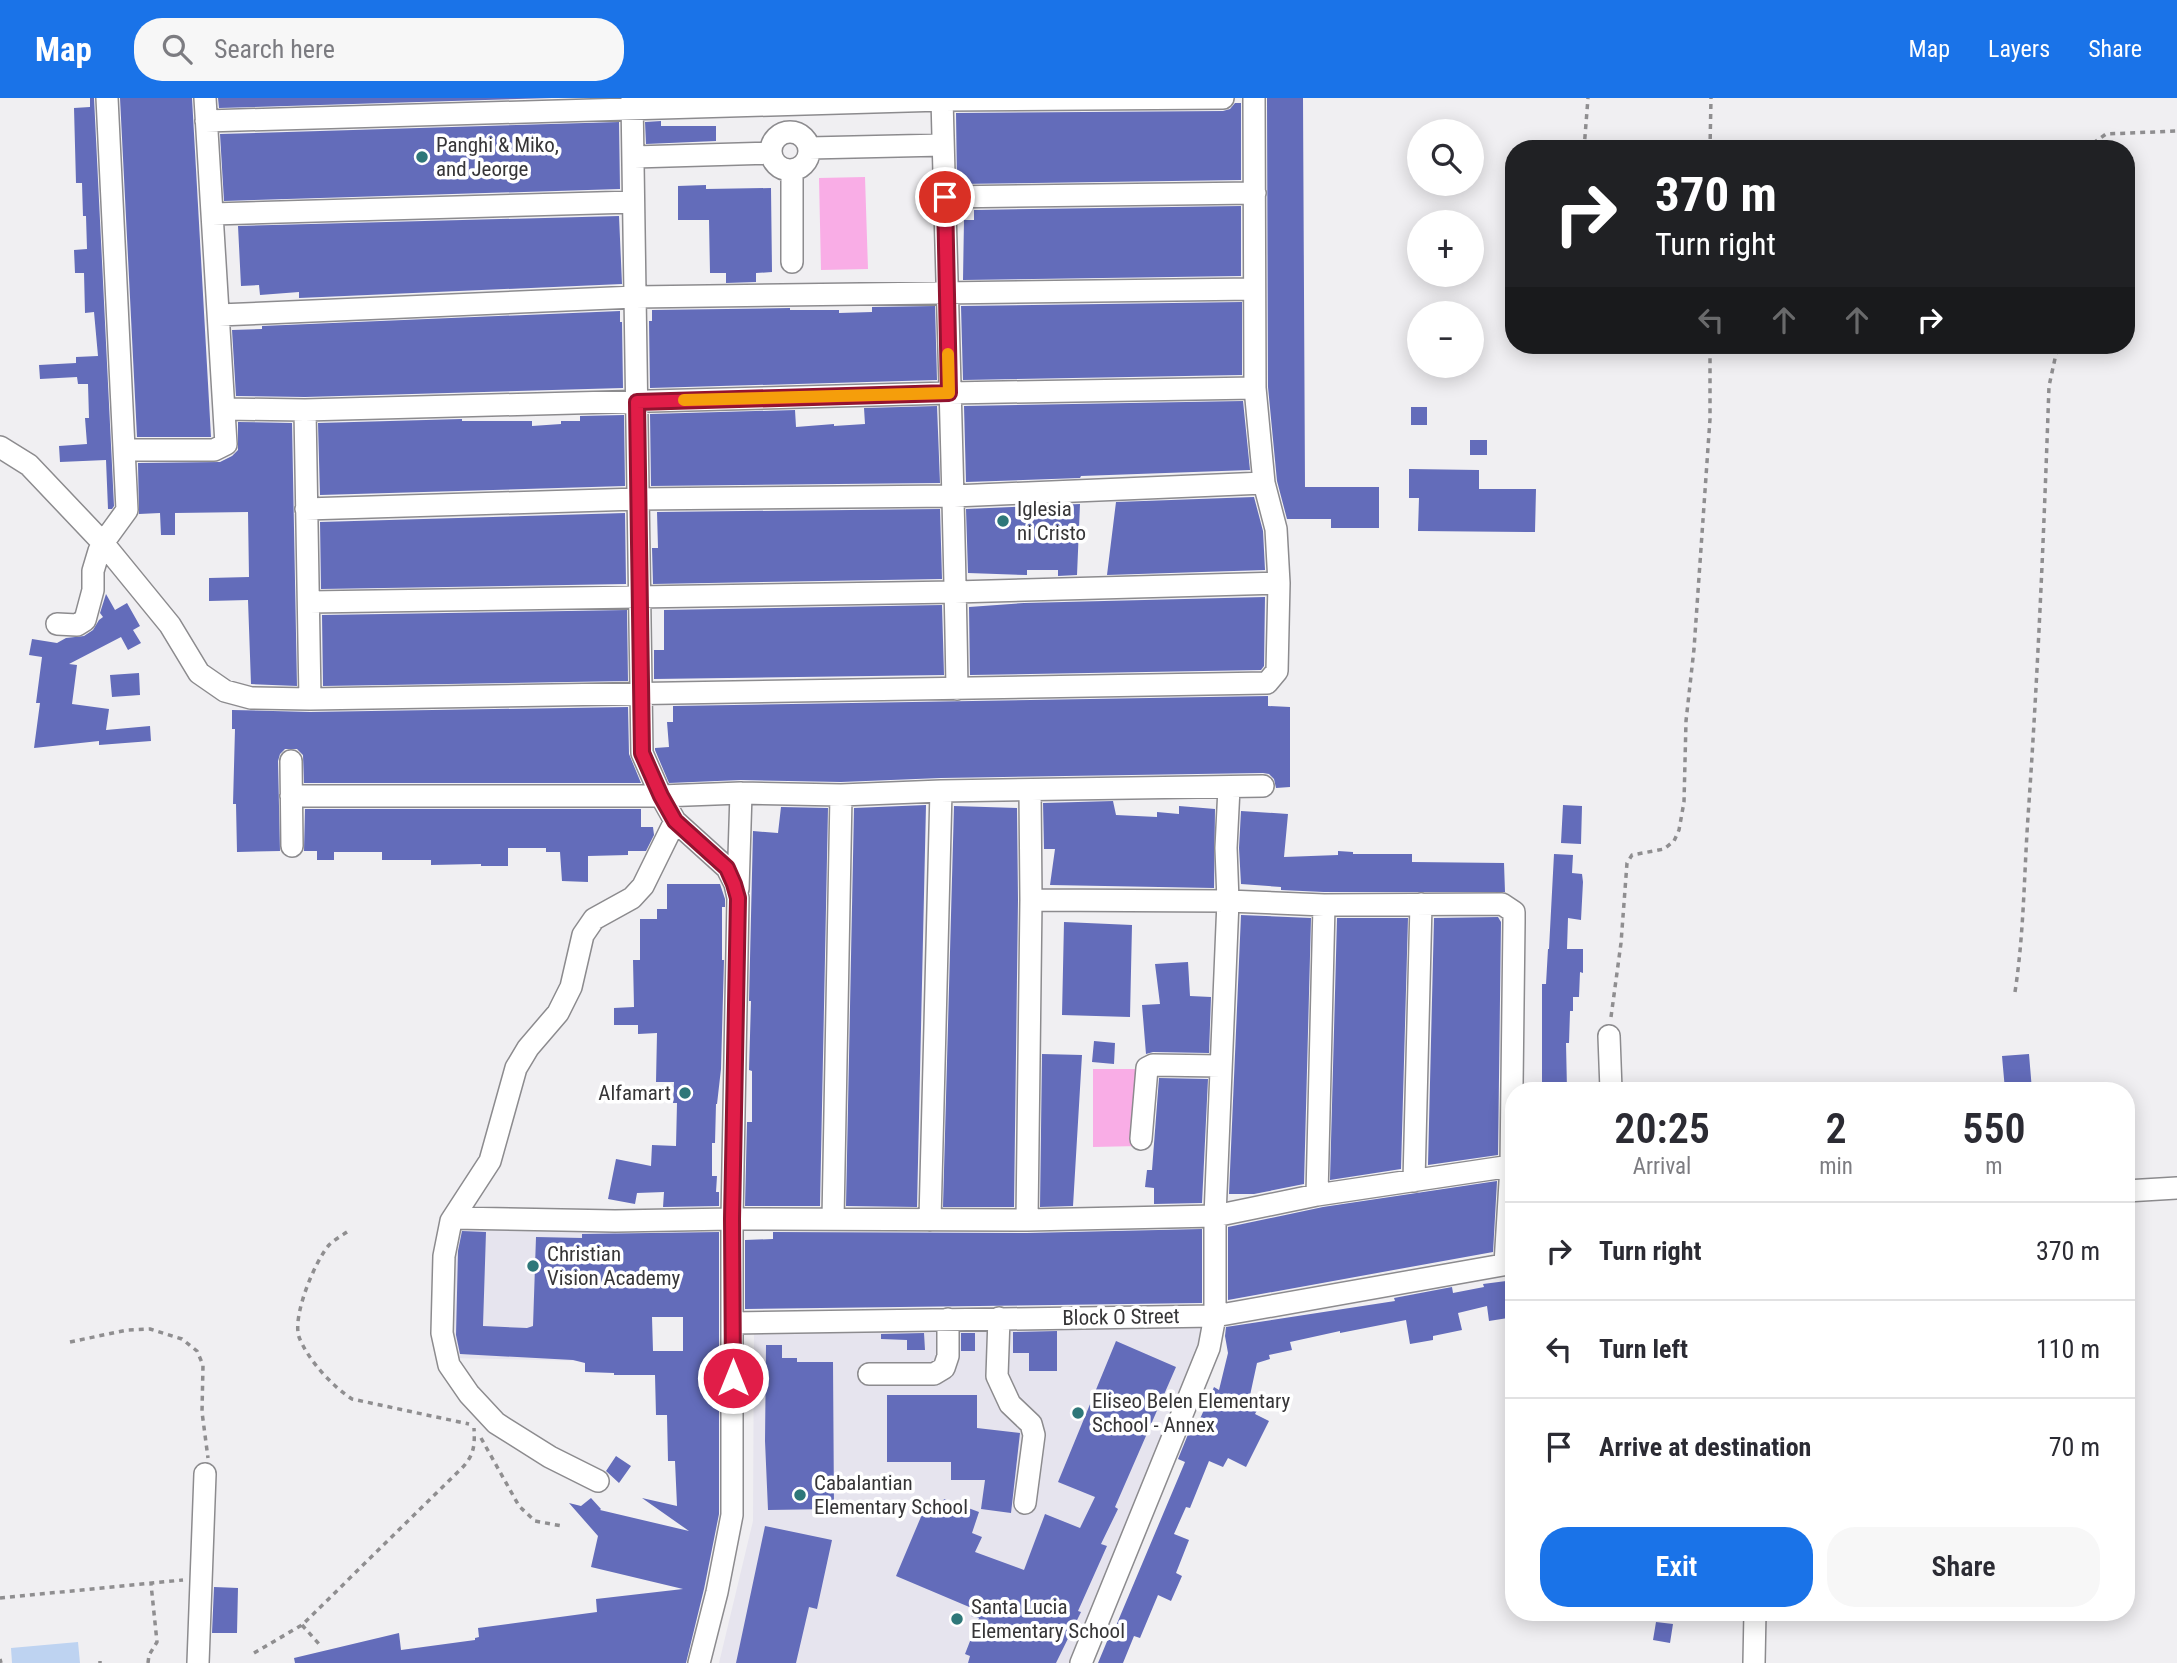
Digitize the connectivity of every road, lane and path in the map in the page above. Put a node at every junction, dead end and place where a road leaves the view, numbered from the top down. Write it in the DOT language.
graph roads {
  1 [pos="107,98"];
  2 [pos="205,98"];
  3 [pos="1223,98"];
  4 [pos="1254,98"];
  5 [pos="1588,98"];
  6 [pos="1711,98"];
  7 [pos="942,99"];
  8 [pos="632,103"];
  9 [pos="206,121"];
  10 [pos="2177,131"];
  11 [pos="1585,140"];
  12 [pos="1710,140"];
  13 [pos="2098,140"];
  14 [pos="943,145"];
  15 [pos="809,148"];
  16 [pos="770,153"];
  17 [pos="634,157"];
  18 [pos="792,171"];
  19 [pos="1255,193"];
  20 [pos="945,197"];
  21 [pos="633,202"];
  22 [pos="212,214"];
  23 [pos="792,262"];
  24 [pos="1254,289"];
  25 [pos="947,292"];
  26 [pos="635,297"];
  27 [pos="219,315"];
  28 [pos="1710,354"];
  29 [pos="2057,354"];
  30 [pos="1255,388"];
  31 [pos="949,393"];
  32 [pos="637,402"];
  33 [pos="225,410"];
  34 [pos="305,410"];
  35 [pos="0,447"];
  36 [pos="126,450"];
  37 [pos="1264,484"];
  38 [pos="954,496"];
  39 [pos="638,499"];
  40 [pos="306,509"];
  41 [pos="103,543"];
  42 [pos="1279,583"];
  43 [pos="955,592"];
  44 [pos="639,596"];
  45 [pos="309,603"];
  46 [pos="57,624"];
  47 [pos="957,689"];
  48 [pos="642,693"];
  49 [pos="310,699"];
  50 [pos="291,761"];
  51 [pos="1263,786"];
  52 [pos="1229,788"];
  53 [pos="941,791"];
  54 [pos="1030,791"];
  55 [pos="741,793"];
  56 [pos="841,795"];
  57 [pos="291,796"];
  58 [pos="661,796"];
  59 [pos="675,821"];
  60 [pos="292,845"];
  61 [pos="738,898"];
  62 [pos="1031,900"];
  63 [pos="1227,901"];
  64 [pos="1421,904"];
  65 [pos="1324,905"];
  66 [pos="2015,992"];
  67 [pos="1609,1036"];
  68 [pos="1221,1066"];
  69 [pos="1512,1082"];
  70 [pos="1611,1082"];
  71 [pos="1141,1139"];
  72 [pos="1505,1168"];
  73 [pos="1413,1181"];
  74 [pos="2177,1188"];
  75 [pos="2135,1190"];
  76 [pos="1317,1195"];
  77 [pos="1214,1216"];
  78 [pos="453,1218"];
  79 [pos="732,1219"];
  80 [pos="833,1219"];
  81 [pos="930,1220"];
  82 [pos="1027,1220"];
  83 [pos="347,1232"];
  84 [pos="1505,1264"];
  85 [pos="1215,1316"];
  86 [pos="999,1318"];
  87 [pos="948,1319"];
  88 [pos="733,1323"];
  89 [pos="70,1342"];
  90 [pos="869,1374"];
  91 [pos="468,1416"];
  92 [pos="474,1426"];
  93 [pos="205,1474"];
  94 [pos="598,1481"];
  95 [pos="1025,1503"];
  96 [pos="562,1526"];
  97 [pos="202,1578"];
  98 [pos="151,1584"];
  99 [pos="0,1598"];
  100 [pos="1755,1621"];
  101 [pos="302,1625"];
  102 [pos="319,1644"];
  103 [pos="254,1653"];
  104 [pos="148,1663"];
  105 [pos="198,1663"];
  106 [pos="699,1663"];
  107 [pos="1082,1663"];
  108 [pos="1755,1663"];
  1 -- 36 [label="street"];
  2 -- 9 [label="street"];
  3 -- 7 [label="street"];
  4 -- 19 [label="street"];
  5 -- 11 [label="path"];
  6 -- 12 [label="path"];
  7 -- 8 [label="street"];
  7 -- 14 [label="street"];
  8 -- 9 [label="street"];
  8 -- 17 [label="street"];
  9 -- 22 [label="street"];
  10 -- 13 [label="path"];
  14 -- 15 [label="street"];
  14 -- 20 [label="street"];
  15 -- 16 [label="street"];
  15 -- 18 [label="street"];
  16 -- 17 [label="street"];
  16 -- 18 [label="street"];
  17 -- 21 [label="street"];
  18 -- 23 [label="street"];
  19 -- 20 [label="street"];
  19 -- 24 [label="street"];
  20 -- 25 [label="street"];
  21 -- 22 [label="street"];
  21 -- 26 [label="street"];
  22 -- 27 [label="street"];
  24 -- 25 [label="street"];
  24 -- 30 [label="street"];
  25 -- 26 [label="street"];
  25 -- 31 [label="street"];
  26 -- 27 [label="street"];
  26 -- 32 [label="street"];
  27 -- 33 [label="street"];
  28 -- 67 [label="path"];
  29 -- 66 [label="path"];
  30 -- 31 [label="street"];
  30 -- 37 [label="street"];
  31 -- 32 [label="street"];
  31 -- 38 [label="street"];
  32 -- 34 [label="street"];
  32 -- 39 [label="street"];
  33 -- 34 [label="street"];
  33 -- 36 [label="street"];
  34 -- 40 [label="street"];
  35 -- 41 [label="street"];
  36 -- 41 [label="street"];
  37 -- 38 [label="street"];
  37 -- 42 [label="street"];
  38 -- 39 [label="street"];
  38 -- 43 [label="street"];
  39 -- 40 [label="street"];
  39 -- 44 [label="street"];
  40 -- 45 [label="street"];
  41 -- 46 [label="street"];
  41 -- 49 [label="street"];
  42 -- 43 [label="street"];
  42 -- 47 [label="street"];
  43 -- 44 [label="street"];
  43 -- 47 [label="street"];
  44 -- 45 [label="street"];
  44 -- 48 [label="street"];
  45 -- 49 [label="street"];
  47 -- 48 [label="street"];
  48 -- 49 [label="street"];
  48 -- 58 [label="street"];
  50 -- 57 [label="street"];
  51 -- 52 [label="street"];
  52 -- 54 [label="street"];
  52 -- 63 [label="street"];
  53 -- 54 [label="street"];
  53 -- 56 [label="street"];
  53 -- 81 [label="street"];
  54 -- 62 [label="street"];
  55 -- 56 [label="street"];
  55 -- 58 [label="street"];
  55 -- 61 [label="street"];
  56 -- 80 [label="street"];
  57 -- 58 [label="street"];
  57 -- 60 [label="street"];
  58 -- 59 [label="street"];
  59 -- 61 [label="street"];
  59 -- 78 [label="street"];
  61 -- 79 [label="street"];
  62 -- 63 [label="street"];
  62 -- 82 [label="street"];
  63 -- 65 [label="street"];
  63 -- 68 [label="street"];
  64 -- 65 [label="street"];
  64 -- 69 [label="street"];
  64 -- 73 [label="street"];
  65 -- 76 [label="street"];
  67 -- 70 [label="street"];
  68 -- 71 [label="street"];
  68 -- 77 [label="street"];
  72 -- 73 [label="street"];
  73 -- 76 [label="street"];
  74 -- 75 [label="street"];
  76 -- 77 [label="street"];
  77 -- 82 [label="street"];
  77 -- 85 [label="street"];
  78 -- 79 [label="street"];
  78 -- 94 [label="street"];
  79 -- 80 [label="street"];
  79 -- 88 [label="street"];
  80 -- 81 [label="street"];
  81 -- 82 [label="street"];
  83 -- 92 [label="path"];
  84 -- 85 [label="street, Block O Street"];
  85 -- 86 [label="street, Block O Street"];
  85 -- 107 [label="street"];
  86 -- 87 [label="street, Block O Street"];
  86 -- 95 [label="street"];
  87 -- 88 [label="street, Block O Street"];
  87 -- 90 [label="street"];
  88 -- 106 [label="street"];
  89 -- 93 [label="path"];
  91 -- 92 [label="path"];
  92 -- 96 [label="path"];
  92 -- 101 [label="path"];
  93 -- 97 [label="street"];
  97 -- 98 [label="path"];
  97 -- 105 [label="street"];
  98 -- 99 [label="path"];
  98 -- 104 [label="path"];
  100 -- 108 [label="street"];
  101 -- 102 [label="path"];
  101 -- 103 [label="path"];
}
